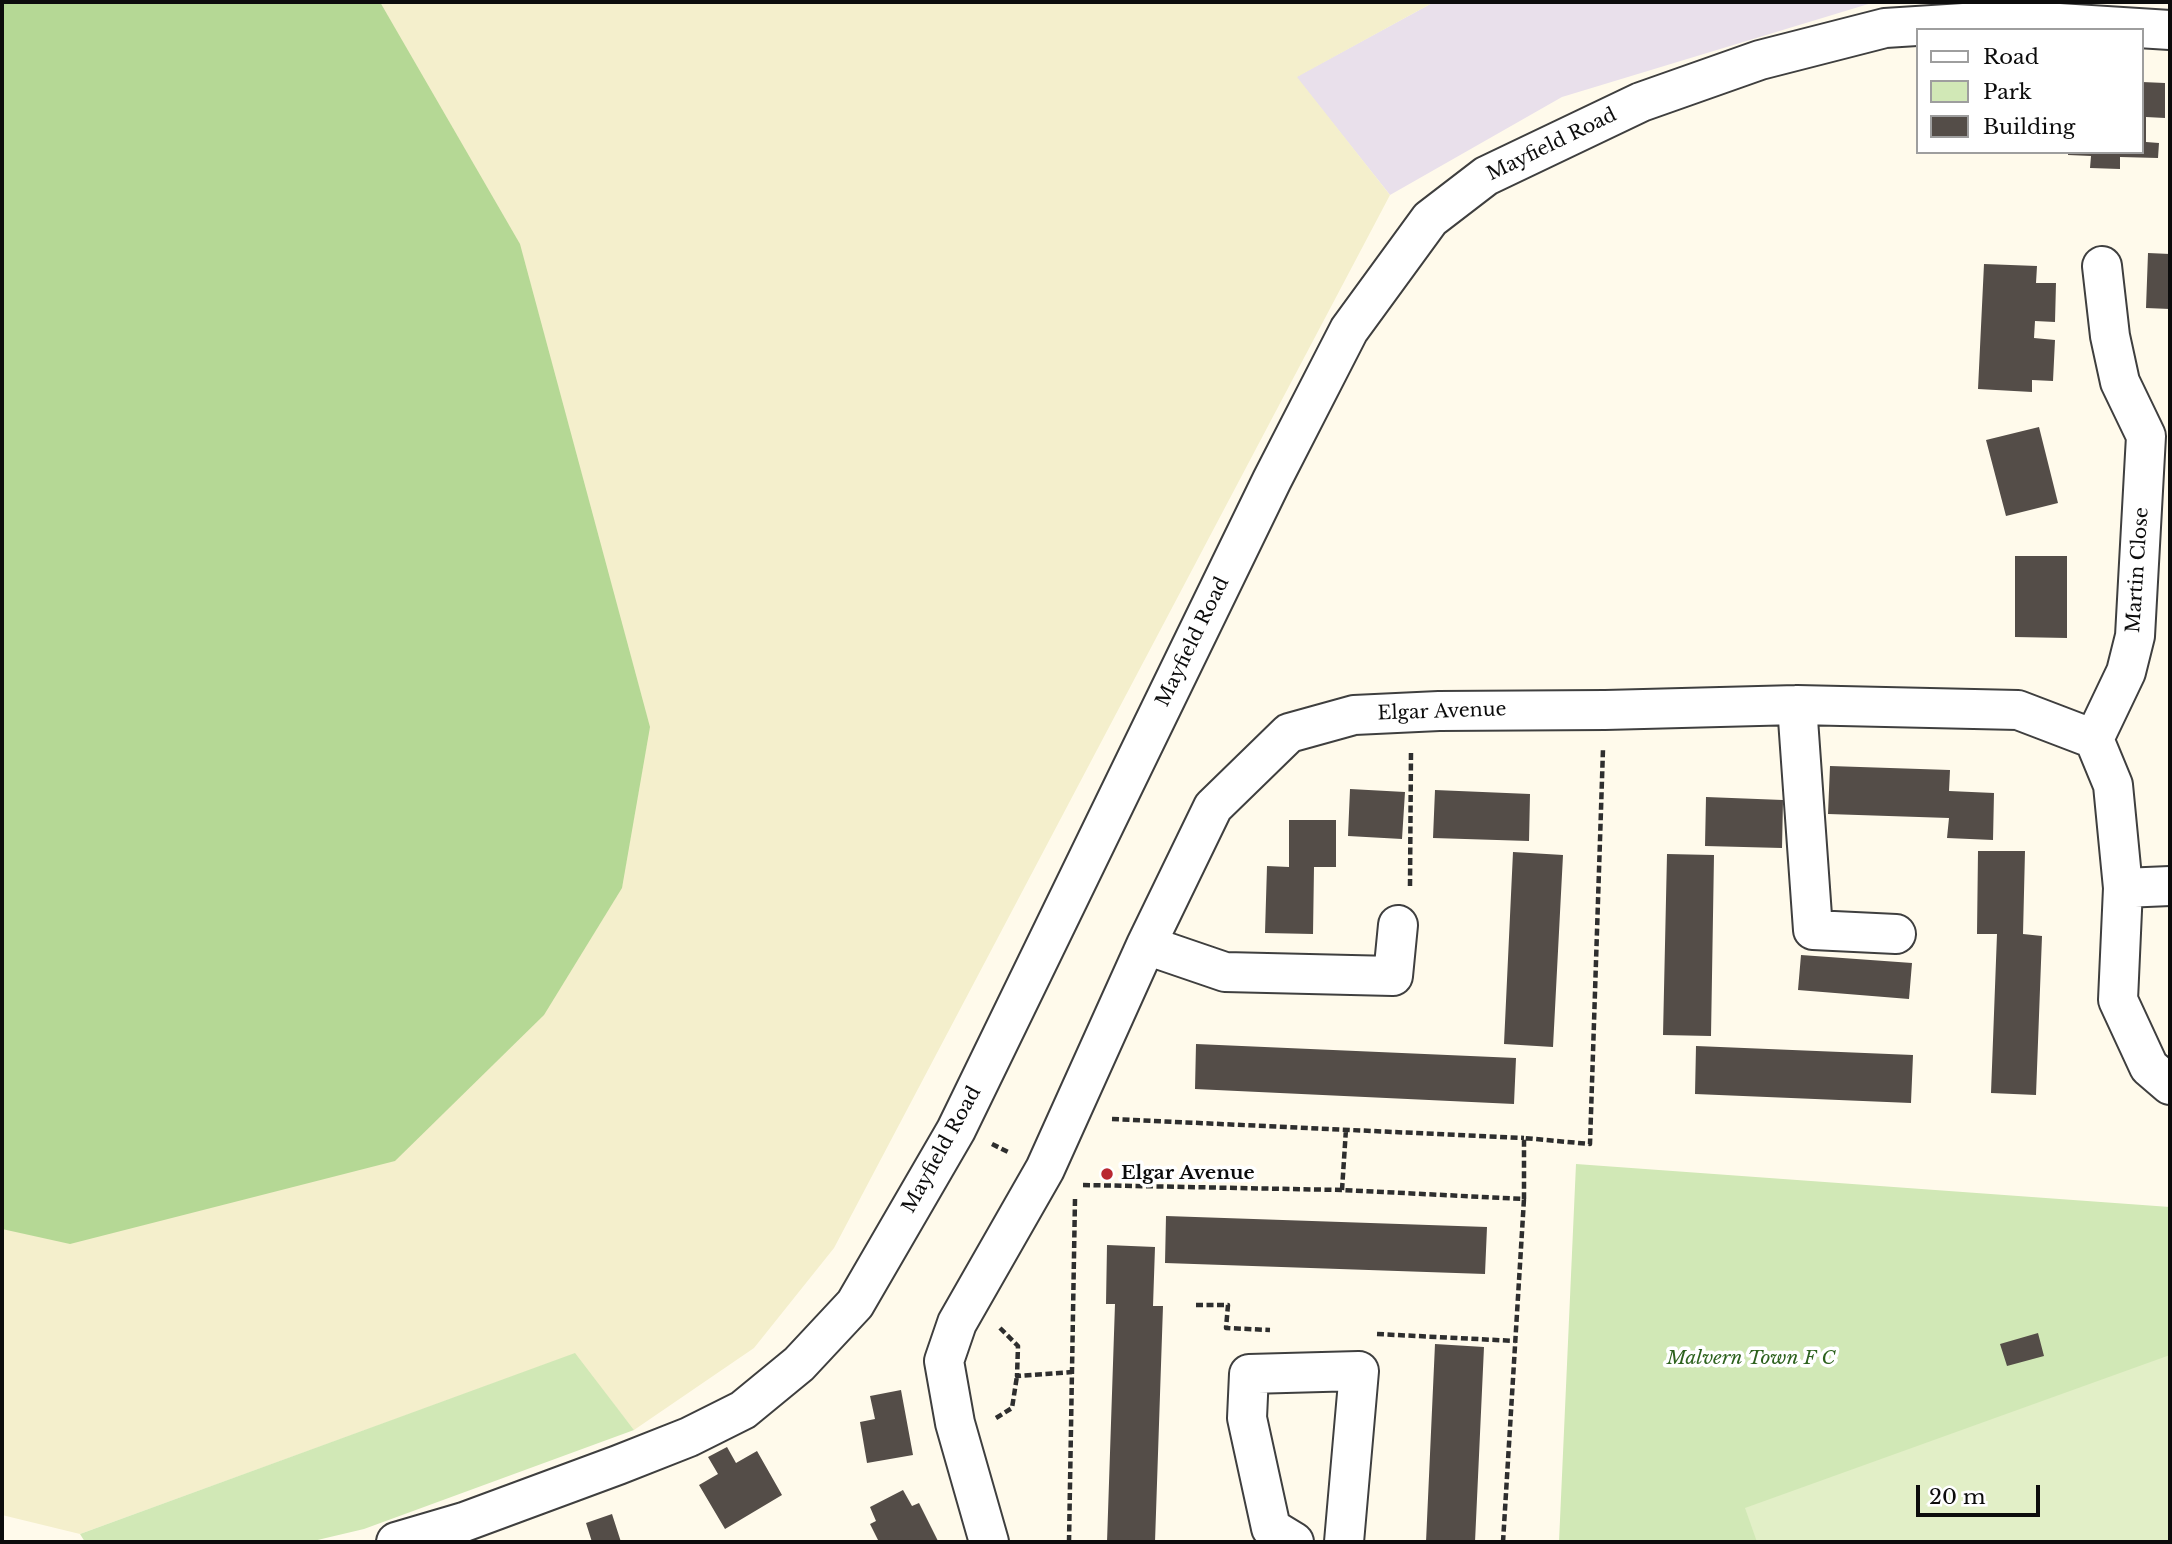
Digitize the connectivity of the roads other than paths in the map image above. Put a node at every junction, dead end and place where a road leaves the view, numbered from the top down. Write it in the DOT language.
graph roads {
  1 [pos="2138,28"];
  2 [pos="2144,28"];
  3 [pos="2170,30"];
  4 [pos="2102,265"];
  5 [pos="2158,430"];
  6 [pos="2155,544"];
  7 [pos="1797,705"];
  8 [pos="2094,739"];
  9 [pos="2170,886"];
  10 [pos="2123,888"];
  11 [pos="1398,925"];
  12 [pos="1896,934"];
  13 [pos="1146,945"];
  14 [pos="2170,1085"];
  15 [pos="396,1542"];
  16 [pos="989,1542"];
  17 [pos="1294,1542"];
  18 [pos="1344,1542"];
  1 -- 15 [label="street, Mayfield Road"];
  2 -- 3 [label="street, Mayfield Road"];
  4 -- 5 [label="street, Martin Close"];
  5 -- 6 [label="street, Martin Close"];
  6 -- 8 [label="street, Martin Close"];
  7 -- 8 [label="street, Elgar Avenue"];
  7 -- 12 [label="street"];
  7 -- 13 [label="street, Elgar Avenue"];
  8 -- 10 [label="street"];
  9 -- 10 [label="street"];
  10 -- 14 [label="street"];
  11 -- 13 [label="street"];
  13 -- 16 [label="street, Elgar Avenue"];
  17 -- 18 [label="street"];
}
